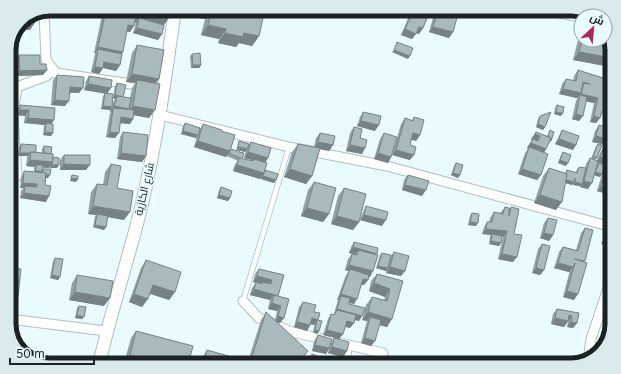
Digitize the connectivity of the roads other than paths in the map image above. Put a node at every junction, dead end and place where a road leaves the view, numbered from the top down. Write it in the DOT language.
graph roads {
  1 [pos="174,16"];
  2 [pos="44,17"];
  3 [pos="54,71"];
  4 [pos="164,89"];
  5 [pos="16,94"];
  6 [pos="160,115"];
  7 [pos="289,147"];
  8 [pos="16,161"];
  9 [pos="17,176"];
  10 [pos="605,225"];
  11 [pos="605,296"];
  12 [pos="243,301"];
  13 [pos="601,308"];
  14 [pos="605,309"];
  15 [pos="16,320"];
  16 [pos="106,331"];
  17 [pos="348,345"];
  18 [pos="589,352"];
  19 [pos="383,353"];
  20 [pos="100,358"];
  21 [pos="345,358"];
  1 -- 4 [label="street, شارع الكازية"];
  2 -- 3 [label="street"];
  3 -- 4 [label="street"];
  3 -- 5 [label="street"];
  4 -- 6 [label="street, شارع الكازية"];
  6 -- 7 [label="street"];
  6 -- 16 [label="street, شارع الكازية"];
  7 -- 10 [label="street"];
  7 -- 12 [label="lane"];
  8 -- 9 [label="street"];
  11 -- 13 [label="street"];
  12 -- 17 [label="street"];
  13 -- 14 [label="street"];
  13 -- 18 [label="street"];
  15 -- 16 [label="street"];
  16 -- 20 [label="street, شارع الكازية"];
  17 -- 19 [label="street"];
  17 -- 21 [label="street"];
}
